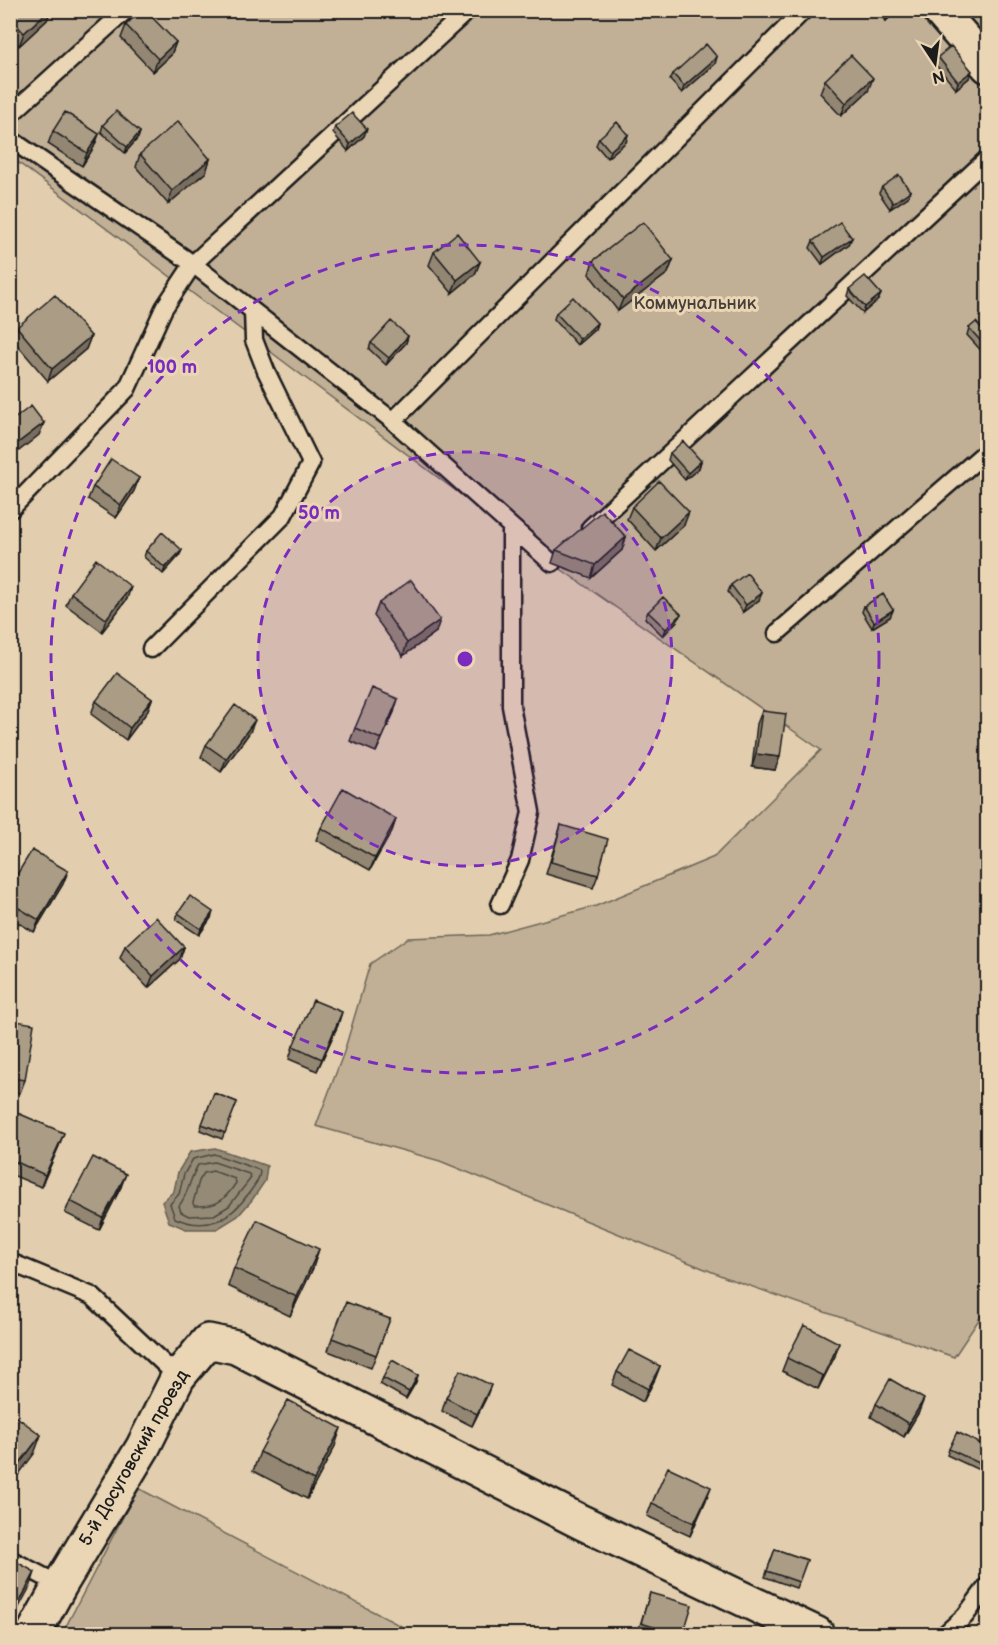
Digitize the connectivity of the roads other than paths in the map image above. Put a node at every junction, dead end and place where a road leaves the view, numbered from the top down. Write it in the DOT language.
graph roads {
  1 [pos="126,10"];
  2 [pos="468,10"];
  3 [pos="804,10"];
  4 [pos="939,10"];
  5 [pos="987,66"];
  6 [pos="10,115"];
  7 [pos="10,139"];
  8 [pos="987,158"];
  9 [pos="193,264"];
  10 [pos="253,311"];
  11 [pos="393,422"];
  12 [pos="987,450"];
  13 [pos="10,510"];
  14 [pos="578,539"];
  15 [pos="777,633"];
  16 [pos="151,649"];
  17 [pos="500,905"];
  18 [pos="10,1262"];
  19 [pos="178,1377"];
  20 [pos="10,1559"];
  21 [pos="60,1585"];
  22 [pos="987,1585"];
  23 [pos="33,1635"];
  24 [pos="817,1635"];
  25 [pos="945,1635"];
  1 -- 6 [label="lane"];
  2 -- 9 [label="lane"];
  3 -- 11 [label="lane"];
  4 -- 5 [label="street"];
  7 -- 9 [label="lane"];
  8 -- 14 [label="lane"];
  9 -- 10 [label="lane"];
  9 -- 13 [label="lane"];
  10 -- 11 [label="lane"];
  10 -- 16 [label="lane"];
  11 -- 17 [label="lane"];
  12 -- 15 [label="lane"];
  18 -- 19 [label="lane"];
  19 -- 21 [label="street, 5-й Досуговский проезд"];
  19 -- 24 [label="street, 5-й Досуговский проезд"];
  20 -- 21 [label="lane"];
  21 -- 23 [label="street, 5-й Досуговский проезд"];
  22 -- 25 [label="lane"];
}
